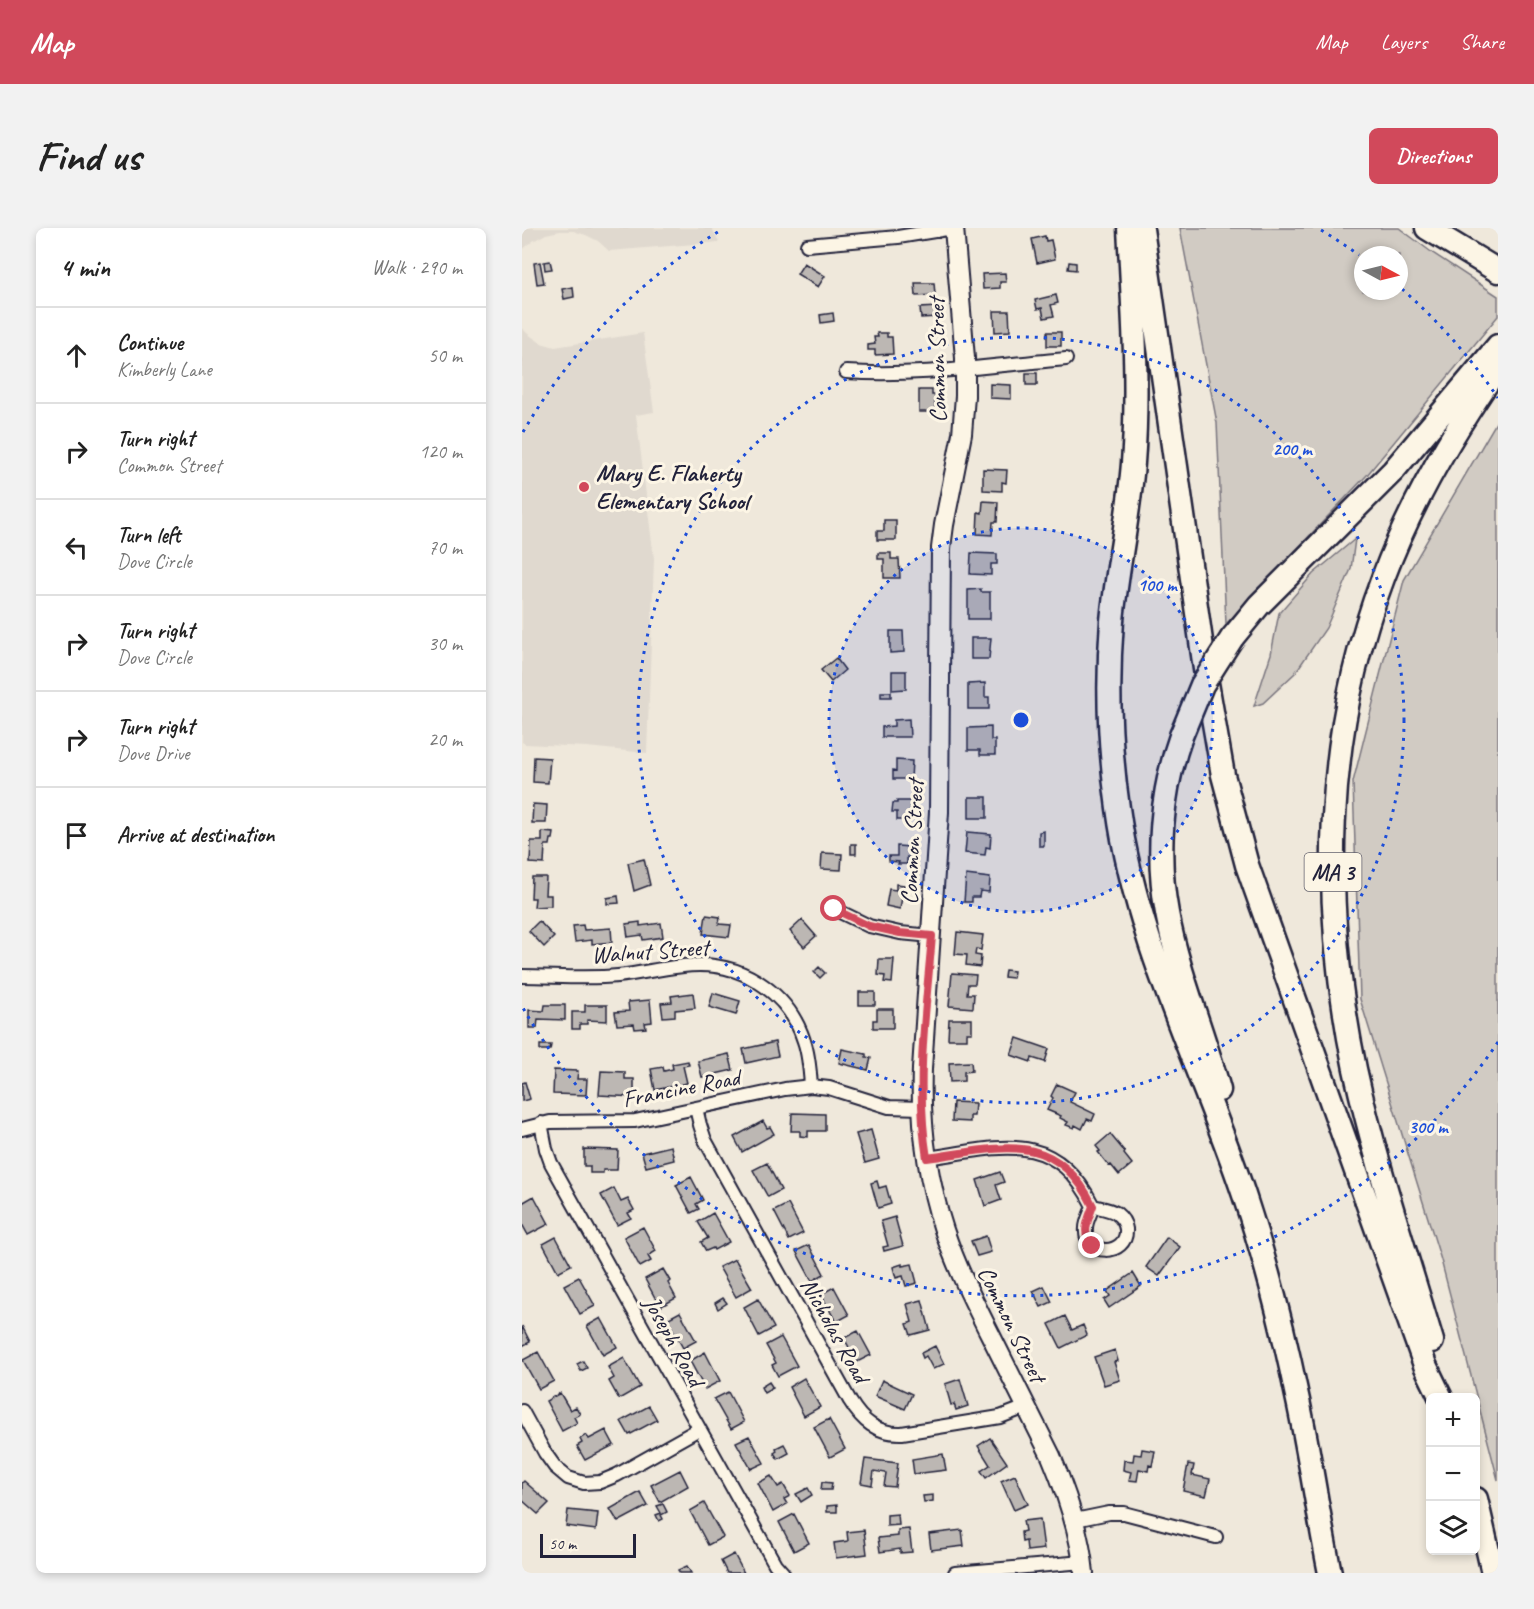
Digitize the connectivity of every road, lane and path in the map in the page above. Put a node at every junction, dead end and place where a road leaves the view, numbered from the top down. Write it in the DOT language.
graph roads {
  1 [pos="953,228"];
  2 [pos="1129,228"];
  3 [pos="1142,228"];
  4 [pos="1427,228"];
  5 [pos="807,245"];
  6 [pos="1498,272"];
  7 [pos="1498,346"];
  8 [pos="1066,359"];
  9 [pos="1498,367"];
  10 [pos="965,368"];
  11 [pos="846,372"];
  12 [pos="834,909"];
  13 [pos="932,936"];
  14 [pos="522,976"];
  15 [pos="811,1086"];
  16 [pos="696,1108"];
  17 [pos="921,1108"];
  18 [pos="541,1124"];
  19 [pos="522,1129"];
  20 [pos="927,1158"];
  21 [pos="1093,1206"];
  22 [pos="1251,1216"];
  23 [pos="1439,1393"];
  24 [pos="1447,1393"];
  25 [pos="1026,1407"];
  26 [pos="522,1411"];
  27 [pos="699,1429"];
  28 [pos="1314,1491"];
  29 [pos="1476,1501"];
  30 [pos="1075,1520"];
  31 [pos="1216,1537"];
  32 [pos="1083,1567"];
  33 [pos="1492,1569"];
  34 [pos="783,1573"];
  35 [pos="955,1573"];
  36 [pos="1323,1573"];
  37 [pos="1330,1573"];
  1 -- 5 [label="street"];
  1 -- 10 [label="street, Common Street"];
  2 -- 22 [label="highway"];
  3 -- 23 [label="highway"];
  4 -- 6 [label="highway"];
  7 -- 22 [label="highway, bridge"];
  8 -- 10 [label="street"];
  9 -- 24 [label="highway, MA 3"];
  10 -- 11 [label="street"];
  10 -- 13 [label="street, Common Street"];
  12 -- 13 [label="street"];
  13 -- 17 [label="street, Common Street"];
  14 -- 15 [label="street, Walnut Street"];
  15 -- 16 [label="street, Francine Road"];
  15 -- 17 [label="street"];
  16 -- 18 [label="street, Francine Road"];
  16 -- 25 [label="street, Nicholas Road"];
  17 -- 20 [label="street, Common Street"];
  18 -- 19 [label="street, Francine Road"];
  18 -- 27 [label="street, Joseph Road"];
  20 -- 21 [label="street"];
  20 -- 25 [label="street, Common Street"];
  22 -- 28 [label="highway"];
  25 -- 30 [label="street, Common Street"];
  26 -- 27 [label="street"];
  27 -- 34 [label="street, Joseph Road"];
  28 -- 36 [label="highway"];
  28 -- 37 [label="highway"];
  29 -- 33 [label="highway"];
  30 -- 31 [label="street"];
  30 -- 32 [label="street, Common Street"];
  32 -- 35 [label="street"];
}
